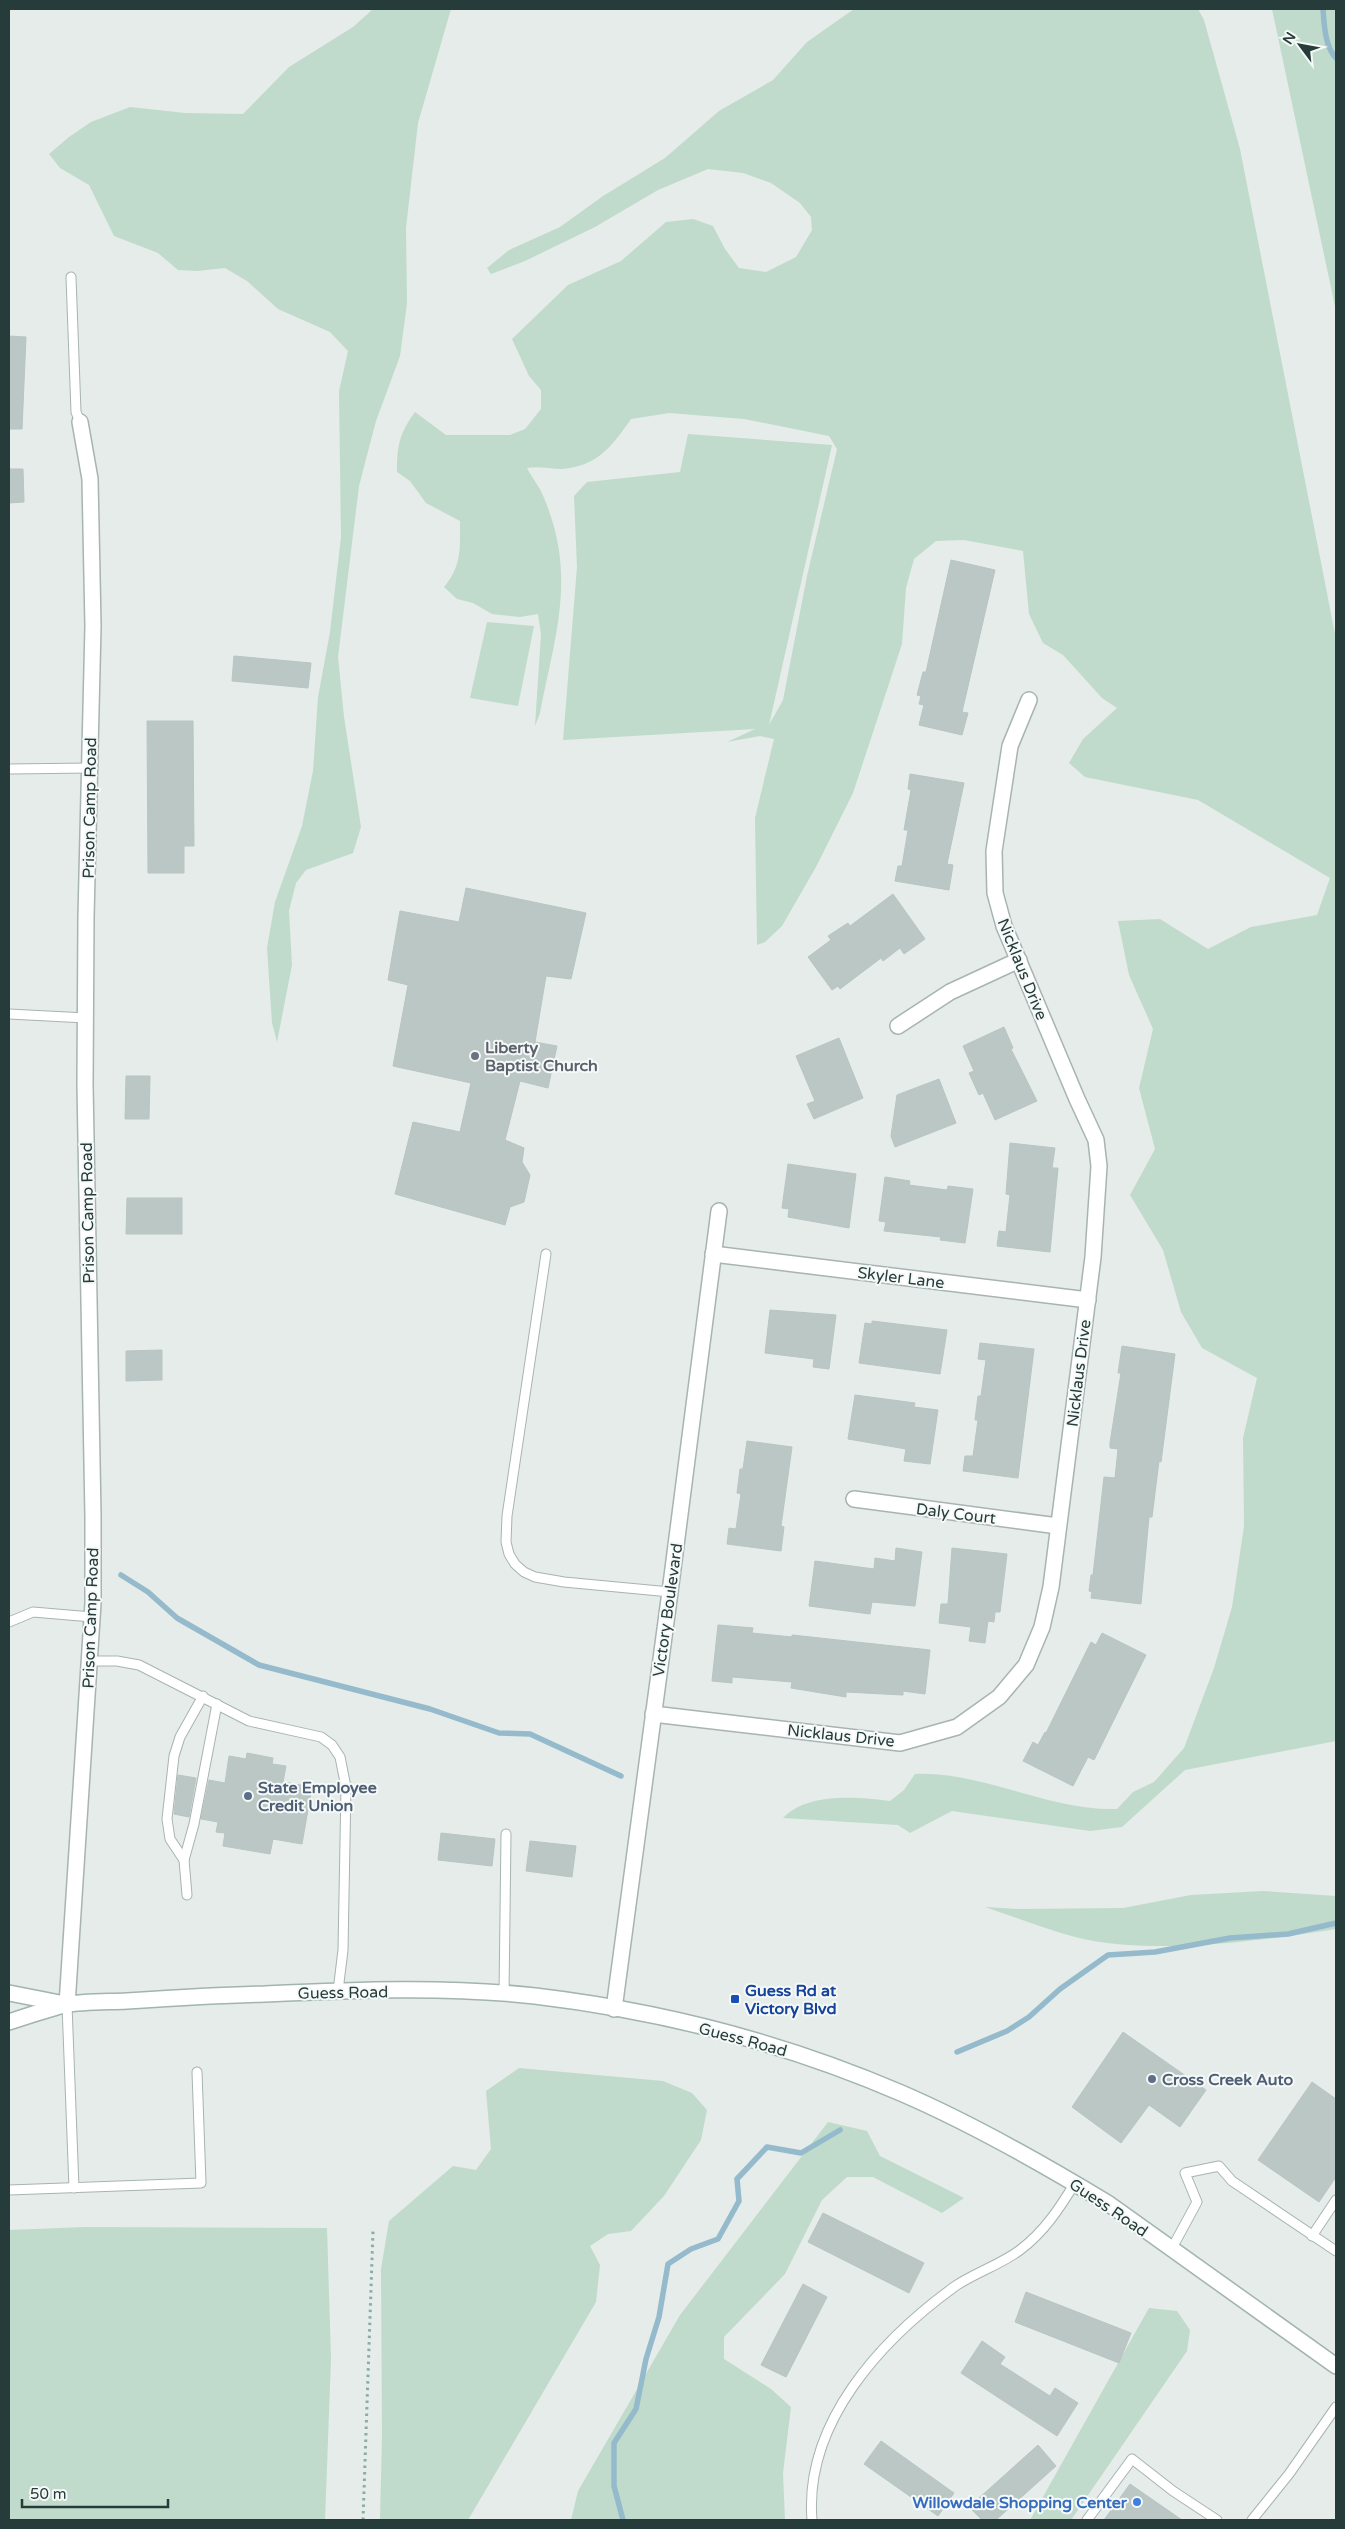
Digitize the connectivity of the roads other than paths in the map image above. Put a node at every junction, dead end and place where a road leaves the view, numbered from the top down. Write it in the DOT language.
graph roads {
  1 [pos="72,277"];
  2 [pos="80,422"];
  3 [pos="1030,700"];
  4 [pos="90,768"];
  5 [pos="9,769"];
  6 [pos="1019,960"];
  7 [pos="9,1014"];
  8 [pos="86,1018"];
  9 [pos="898,1026"];
  10 [pos="718,1210"];
  11 [pos="546,1254"];
  12 [pos="713,1254"];
  13 [pos="1088,1300"];
  14 [pos="854,1500"];
  15 [pos="1058,1526"];
  16 [pos="670,1592"];
  17 [pos="92,1617"];
  18 [pos="9,1622"];
  19 [pos="89,1661"];
  20 [pos="203,1696"];
  21 [pos="218,1704"];
  22 [pos="652,1714"];
  23 [pos="506,1834"];
  24 [pos="184,1860"];
  25 [pos="187,1895"];
  26 [pos="338,1991"];
  27 [pos="9,1992"];
  28 [pos="504,1994"];
  29 [pos="67,2005"];
  30 [pos="614,2009"];
  31 [pos="9,2022"];
  32 [pos="197,2072"];
  33 [pos="1075,2183"];
  34 [pos="74,2188"];
  35 [pos="9,2190"];
  36 [pos="1336,2200"];
  37 [pos="1312,2236"];
  38 [pos="1170,2250"];
  39 [pos="1336,2252"];
  40 [pos="1336,2366"];
  41 [pos="1336,2407"];
  42 [pos="812,2520"];
  43 [pos="1087,2520"];
  44 [pos="1217,2520"];
  45 [pos="1252,2520"];
  1 -- 2 [label="lane"];
  2 -- 4 [label="street, Prison Camp Road"];
  3 -- 6 [label="street, Nicklaus Drive"];
  4 -- 5 [label="lane"];
  4 -- 8 [label="street, Prison Camp Road"];
  6 -- 9 [label="street"];
  6 -- 13 [label="street, Nicklaus Drive"];
  7 -- 8 [label="lane"];
  8 -- 17 [label="street, Prison Camp Road"];
  10 -- 12 [label="street, Victory Boulevard"];
  11 -- 16 [label="lane"];
  12 -- 13 [label="street, Skyler Lane"];
  12 -- 16 [label="street, Victory Boulevard"];
  13 -- 15 [label="street, Nicklaus Drive"];
  14 -- 15 [label="street, Daly Court"];
  15 -- 22 [label="street, Nicklaus Drive"];
  16 -- 22 [label="street, Victory Boulevard"];
  17 -- 18 [label="lane"];
  17 -- 19 [label="street, Prison Camp Road"];
  19 -- 20 [label="lane"];
  19 -- 29 [label="street, Prison Camp Road"];
  20 -- 21 [label="lane"];
  20 -- 24 [label="lane"];
  21 -- 24 [label="lane"];
  21 -- 26 [label="lane"];
  22 -- 30 [label="street, Victory Boulevard"];
  23 -- 28 [label="lane"];
  24 -- 25 [label="lane"];
  26 -- 28 [label="street, Guess Road"];
  26 -- 29 [label="street, Guess Road"];
  27 -- 29 [label="street, Guess Road"];
  28 -- 30 [label="street, Guess Road"];
  29 -- 31 [label="street, Guess Road"];
  29 -- 34 [label="lane"];
  30 -- 33 [label="street, Guess Road"];
  32 -- 34 [label="lane"];
  33 -- 38 [label="street, Guess Road"];
  33 -- 42 [label="lane"];
  34 -- 35 [label="lane"];
  36 -- 37 [label="lane"];
  37 -- 38 [label="lane"];
  37 -- 39 [label="lane"];
  38 -- 40 [label="street, Guess Road"];
  41 -- 45 [label="lane"];
  43 -- 44 [label="lane"];
}
